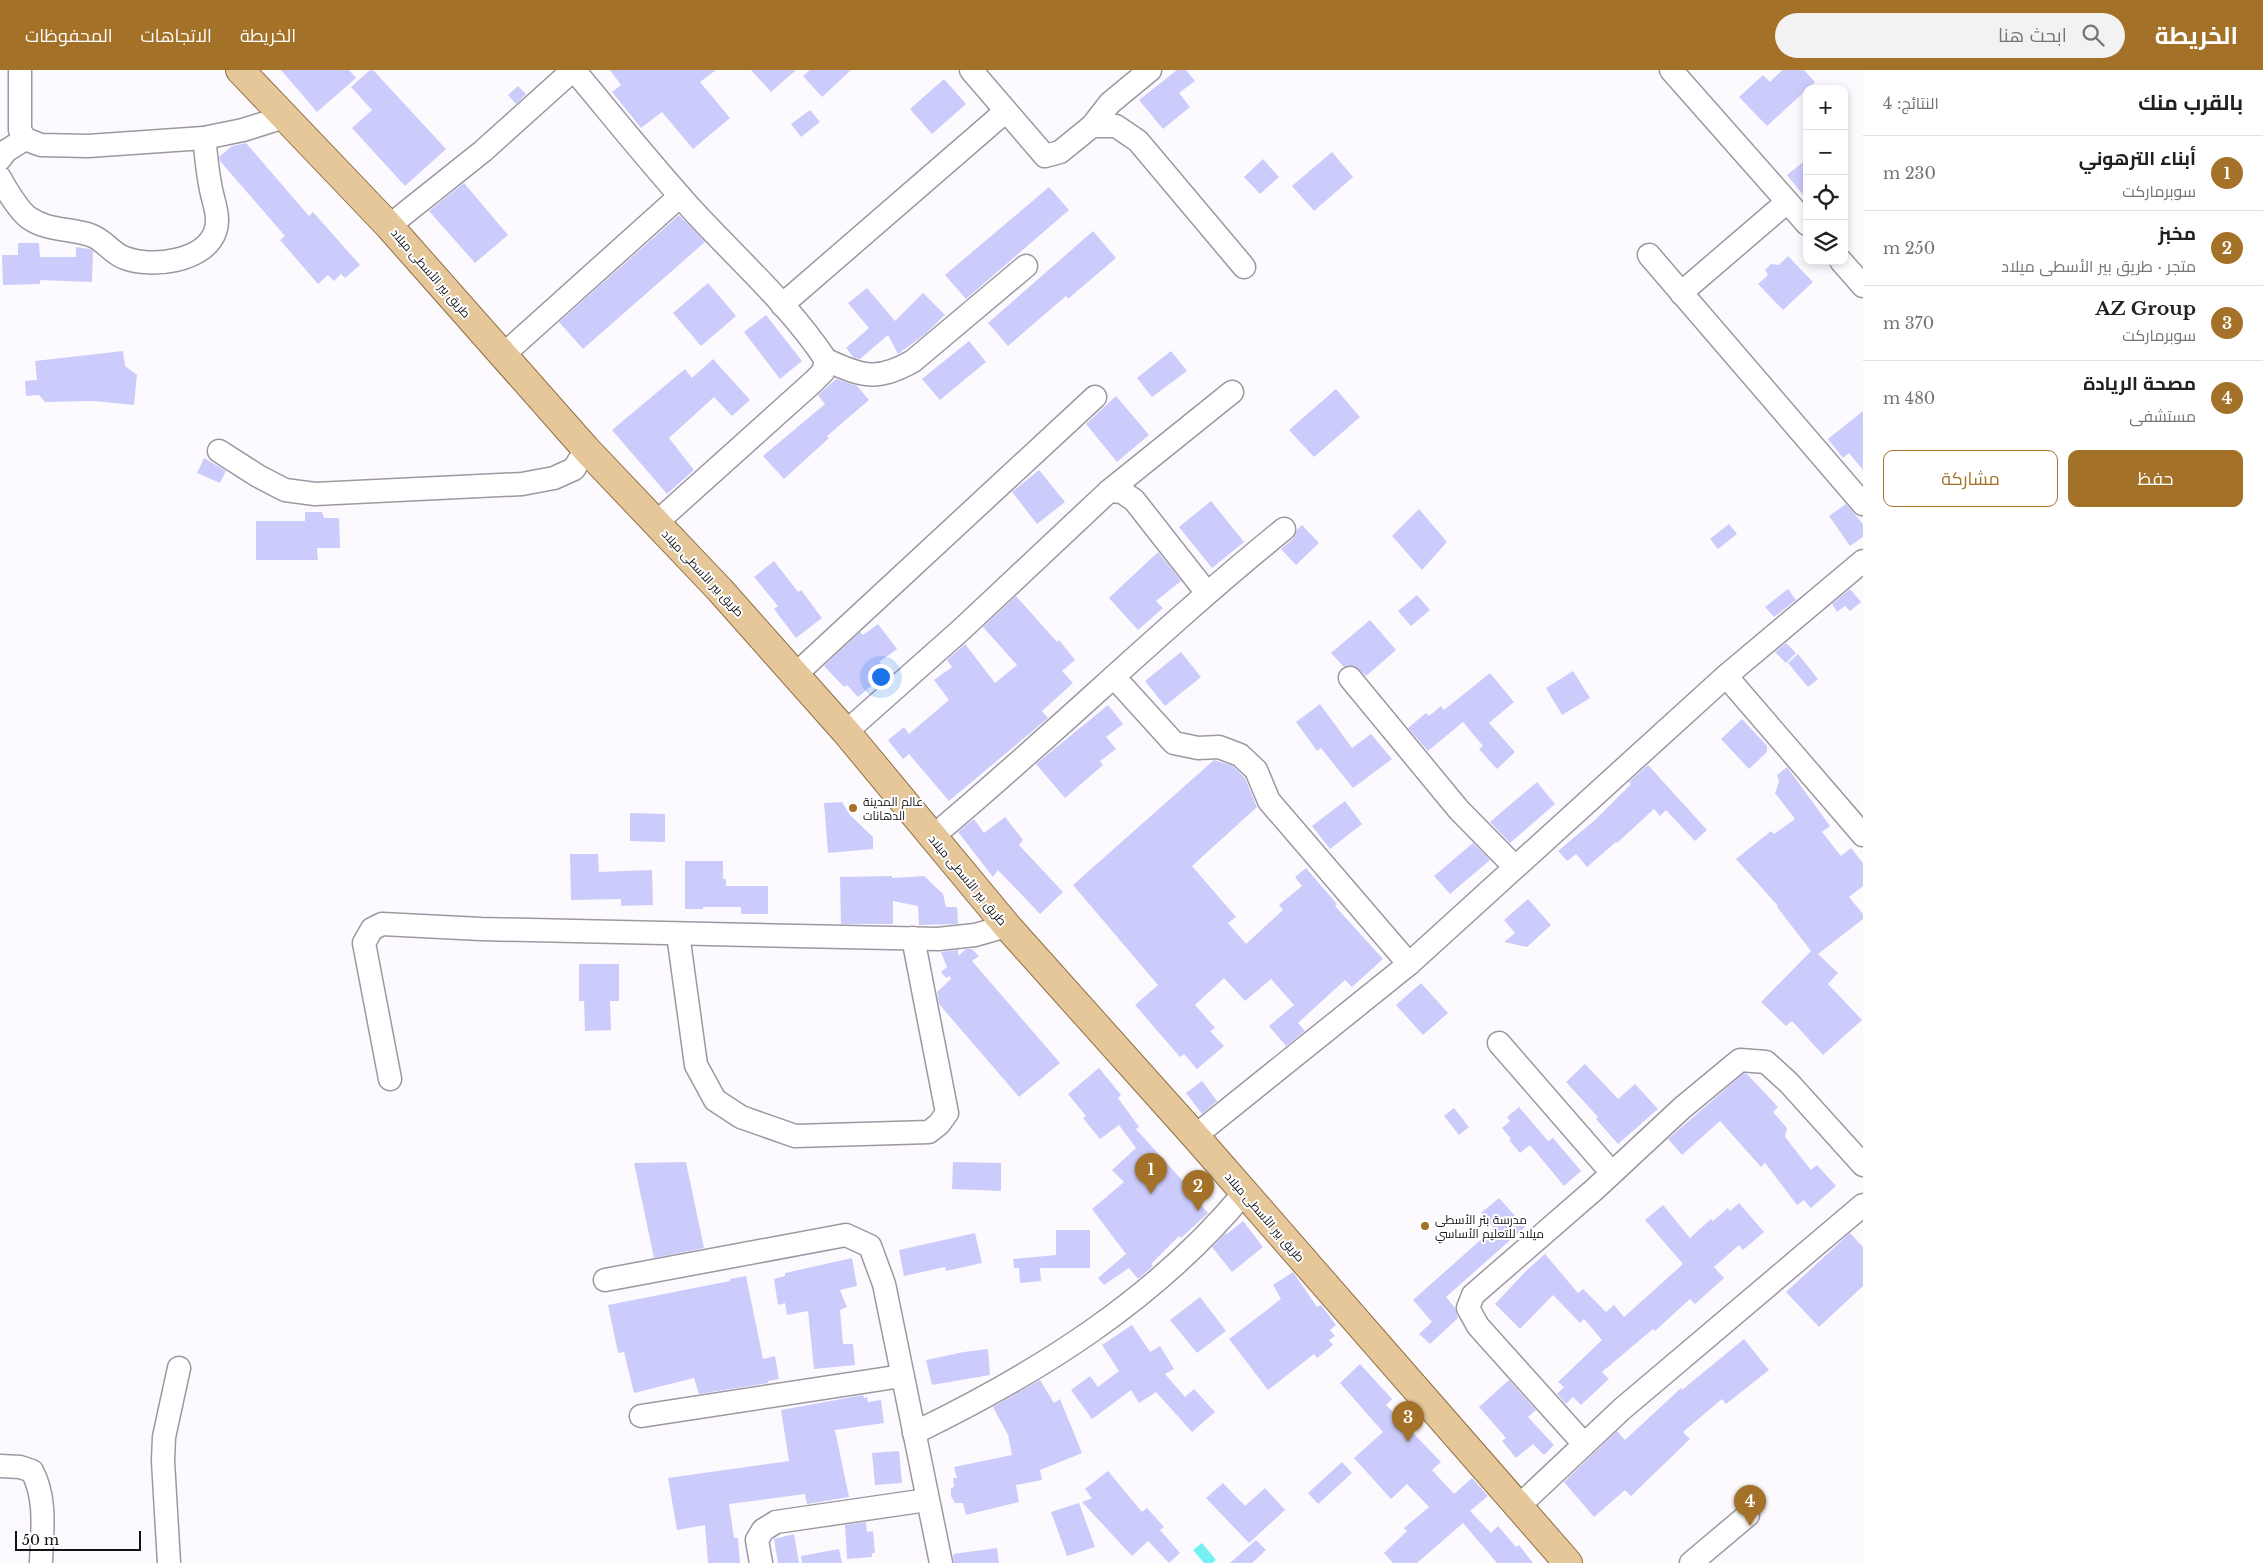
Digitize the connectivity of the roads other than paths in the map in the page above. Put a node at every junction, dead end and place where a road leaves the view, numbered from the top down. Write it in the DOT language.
graph roads {
  1 [pos="20,70"];
  2 [pos="574,70"];
  3 [pos="971,70"];
  4 [pos="1150,70"];
  5 [pos="1671,70"];
  6 [pos="247,73"];
  7 [pos="1006,111"];
  8 [pos="284,117"];
  9 [pos="1092,126"];
  10 [pos="204,138"];
  11 [pos="25,139"];
  12 [pos="0,158"];
  13 [pos="0,178"];
  14 [pos="680,196"];
  15 [pos="1787,202"];
  16 [pos="1803,220"];
  17 [pos="389,226"];
  18 [pos="1649,255"];
  19 [pos="1845,265"];
  20 [pos="1026,266"];
  21 [pos="1244,267"];
  22 [pos="1863,286"];
  23 [pos="1681,293"];
  24 [pos="782,305"];
  25 [pos="503,355"];
  26 [pos="826,360"];
  27 [pos="1232,392"];
  28 [pos="1095,397"];
  29 [pos="586,449"];
  30 [pos="219,451"];
  31 [pos="1109,491"];
  32 [pos="1863,504"];
  33 [pos="656,523"];
  34 [pos="1284,528"];
  35 [pos="1863,561"];
  36 [pos="1207,593"];
  37 [pos="795,675"];
  38 [pos="1726,676"];
  39 [pos="1114,677"];
  40 [pos="1350,678"];
  41 [pos="846,732"];
  42 [pos="1863,835"];
  43 [pos="932,837"];
  44 [pos="1516,867"];
  45 [pos="1006,926"];
  46 [pos="678,934"];
  47 [pos="913,938"];
  48 [pos="1409,964"];
  49 [pos="1499,1043"];
  50 [pos="390,1079"];
  51 [pos="1196,1136"];
  52 [pos="1863,1165"];
  53 [pos="1612,1173"];
  54 [pos="1244,1193"];
  55 [pos="1863,1205"];
  56 [pos="605,1280"];
  57 [pos="178,1368"];
  58 [pos="902,1376"];
  59 [pos="641,1416"];
  60 [pos="914,1433"];
  61 [pos="1584,1444"];
  62 [pos="0,1466"];
  63 [pos="927,1500"];
  64 [pos="1519,1506"];
  65 [pos="1748,1515"];
  66 [pos="41,1563"];
  67 [pos="169,1563"];
  68 [pos="761,1563"];
  69 [pos="941,1563"];
  70 [pos="1568,1563"];
  71 [pos="1691,1563"];
  1 -- 11 [label="street"];
  2 -- 14 [label="street"];
  2 -- 17 [label="street"];
  3 -- 7 [label="street"];
  4 -- 9 [label="street"];
  5 -- 15 [label="street"];
  6 -- 8 [label="main road, طريق بير الأسطى ميلاد"];
  7 -- 9 [label="street"];
  7 -- 24 [label="street"];
  8 -- 10 [label="street"];
  8 -- 17 [label="main road, طريق بير الأسطى ميلاد"];
  9 -- 21 [label="street"];
  10 -- 11 [label="street"];
  10 -- 13 [label="street"];
  11 -- 12 [label="street"];
  14 -- 24 [label="street"];
  14 -- 25 [label="street"];
  15 -- 16 [label="street"];
  15 -- 23 [label="street"];
  17 -- 25 [label="main road, طريق بير الأسطى ميلاد"];
  18 -- 23 [label="street"];
  19 -- 22 [label="street"];
  20 -- 26 [label="street"];
  23 -- 32 [label="street"];
  24 -- 26 [label="street"];
  25 -- 29 [label="main road, طريق بير الأسطى ميلاد"];
  26 -- 33 [label="street"];
  27 -- 31 [label="street"];
  28 -- 37 [label="street"];
  29 -- 30 [label="street"];
  29 -- 33 [label="main road, طريق بير الأسطى ميلاد"];
  31 -- 36 [label="street"];
  31 -- 41 [label="street"];
  33 -- 37 [label="main road, طريق بير الأسطى ميلاد"];
  34 -- 36 [label="street"];
  35 -- 38 [label="street"];
  36 -- 39 [label="street"];
  37 -- 41 [label="main road, طريق بير الأسطى ميلاد"];
  38 -- 42 [label="street"];
  38 -- 44 [label="street"];
  39 -- 43 [label="street"];
  39 -- 48 [label="street"];
  40 -- 44 [label="street"];
  41 -- 43 [label="main road, طريق بير الأسطى ميلاد"];
  43 -- 45 [label="main road, طريق بير الأسطى ميلاد"];
  44 -- 48 [label="street"];
  45 -- 47 [label="street"];
  45 -- 51 [label="main road, طريق بير الأسطى ميلاد"];
  46 -- 47 [label="street"];
  46 -- 47 [label="street"];
  46 -- 50 [label="street"];
  48 -- 51 [label="street"];
  49 -- 53 [label="street"];
  51 -- 54 [label="main road, طريق بير الأسطى ميلاد"];
  52 -- 53 [label="street"];
  53 -- 61 [label="street"];
  54 -- 60 [label="street"];
  54 -- 64 [label="main road, طريق بير الأسطى ميلاد"];
  55 -- 61 [label="street"];
  56 -- 58 [label="street"];
  57 -- 67 [label="street"];
  58 -- 59 [label="street"];
  58 -- 60 [label="street"];
  60 -- 63 [label="street"];
  61 -- 64 [label="street"];
  62 -- 66 [label="street"];
  63 -- 68 [label="street"];
  63 -- 69 [label="street"];
  64 -- 70 [label="main road, طريق بير الأسطى ميلاد"];
  65 -- 71 [label="street"];
}
